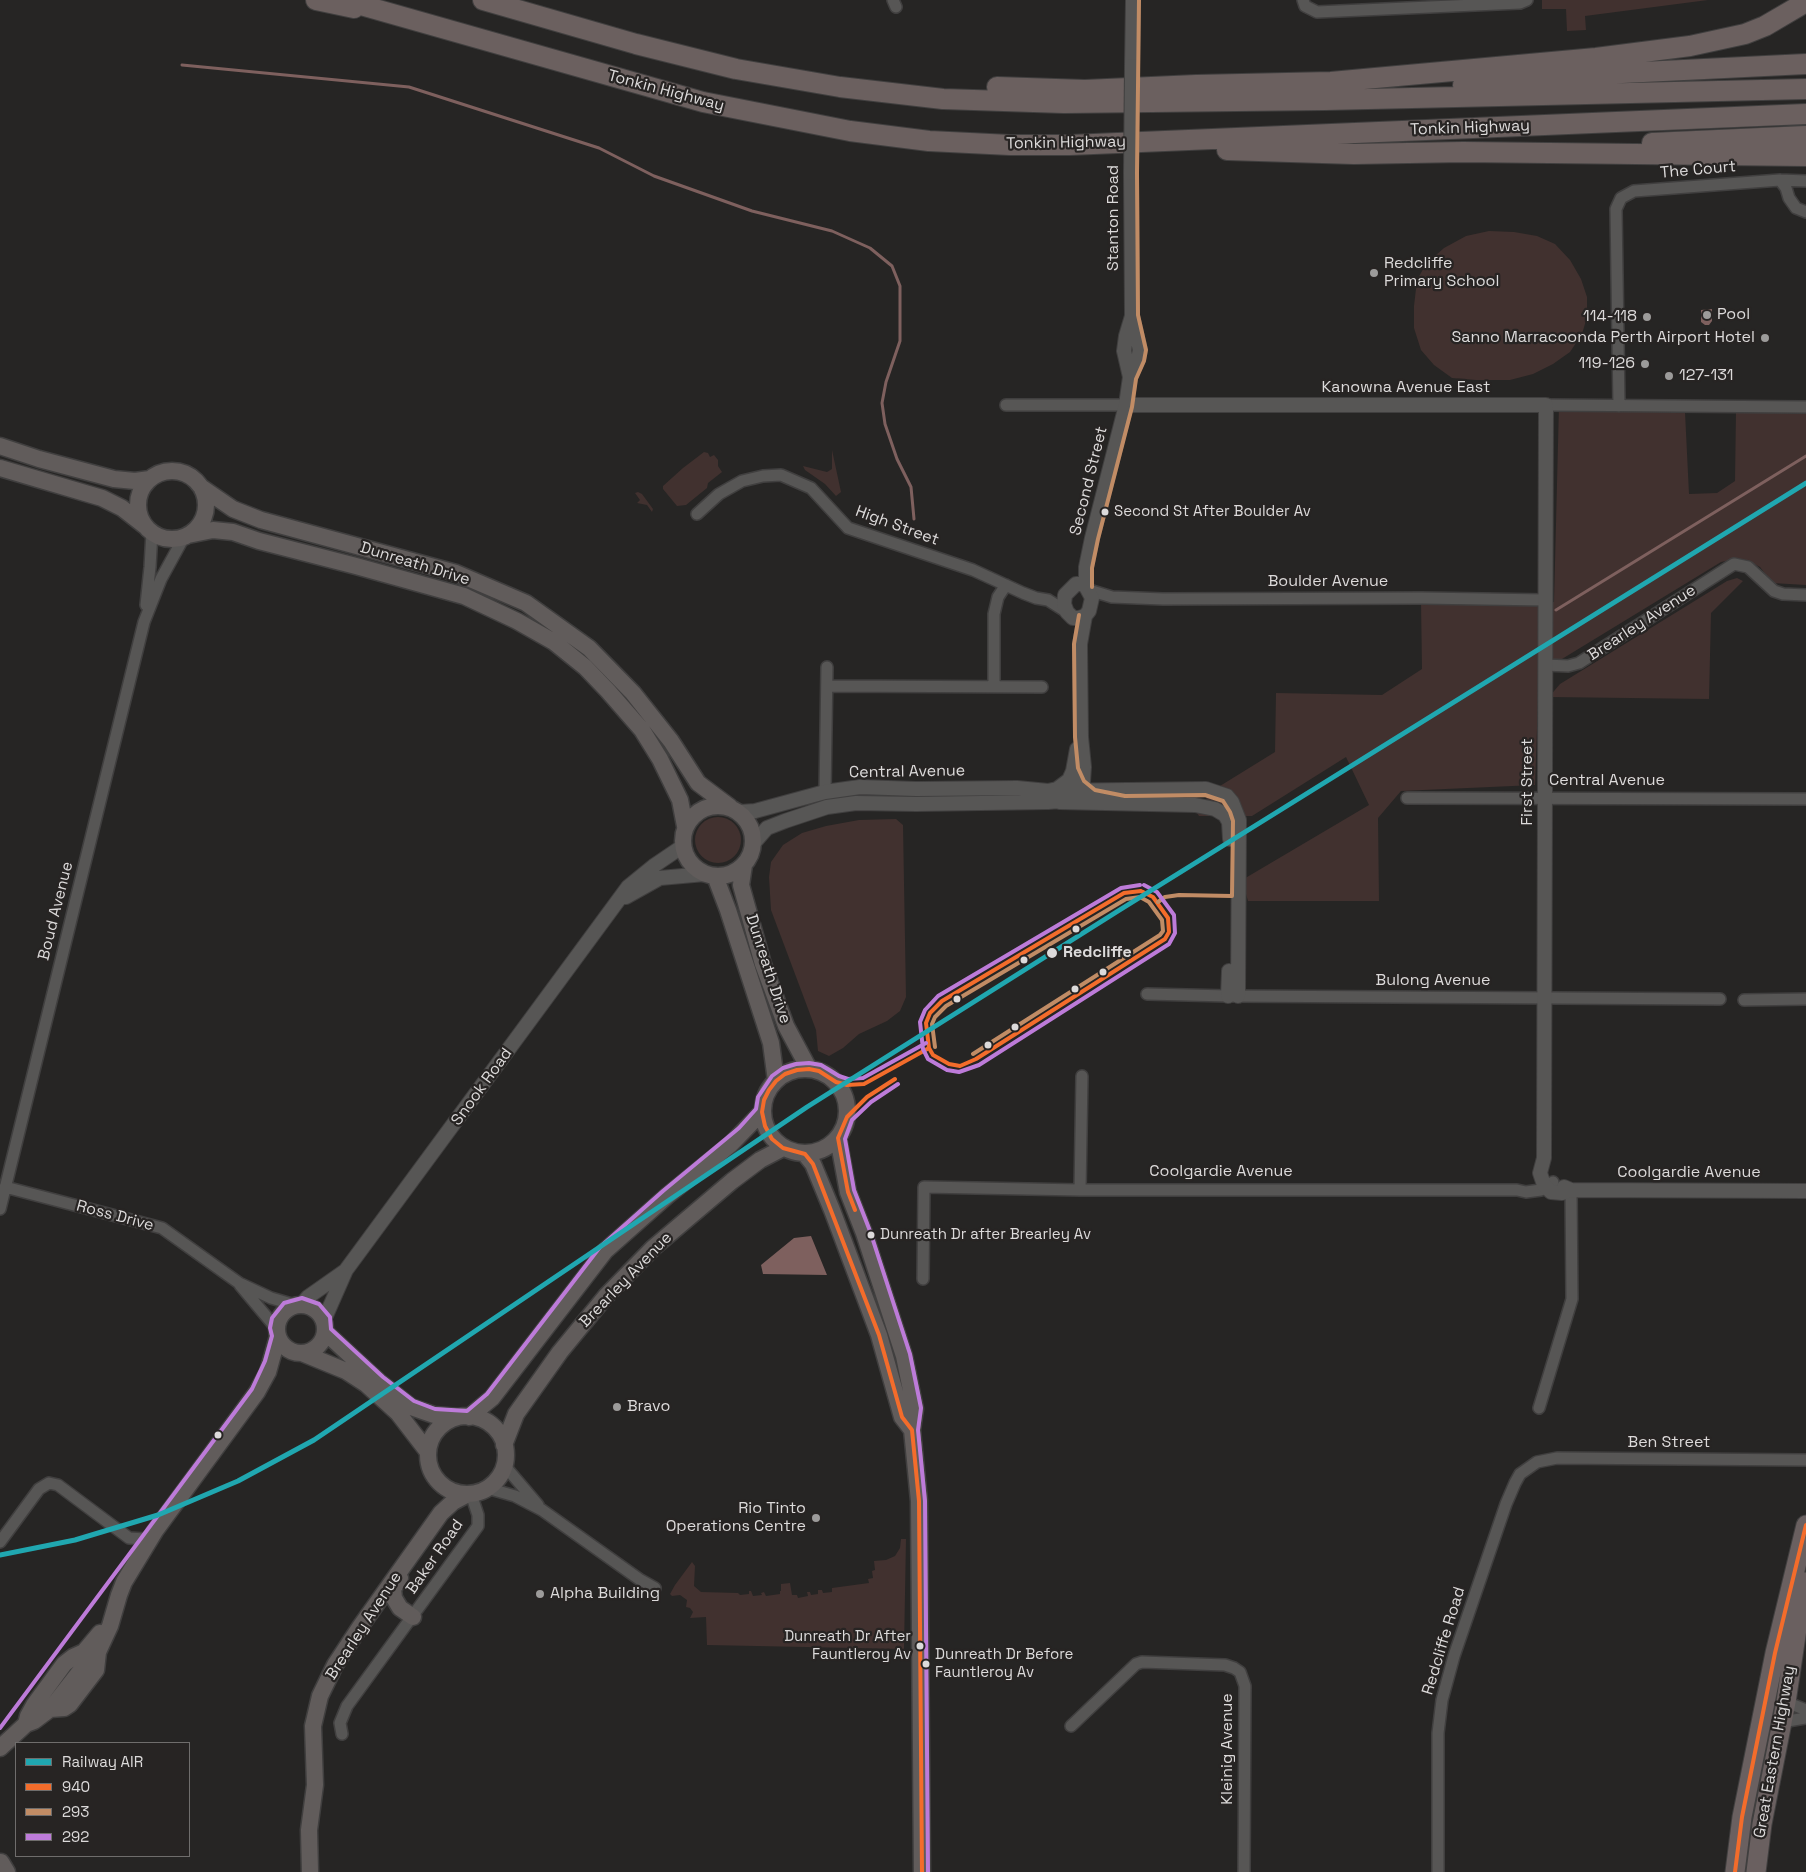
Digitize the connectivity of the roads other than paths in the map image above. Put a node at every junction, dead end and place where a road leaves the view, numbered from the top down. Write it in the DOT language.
graph roads {
  1 [pos="316,0"];
  2 [pos="342,0"];
  3 [pos="483,0"];
  4 [pos="1133,0"];
  5 [pos="1303,0"];
  6 [pos="1527,0"];
  7 [pos="1806,2"];
  8 [pos="415,20"];
  9 [pos="1806,64"];
  10 [pos="840,87"];
  11 [pos="1806,89"];
  12 [pos="1325,100"];
  13 [pos="1806,114"];
  14 [pos="1806,136"];
  15 [pos="1070,144"];
  16 [pos="1463,152"];
  17 [pos="1806,156"];
  18 [pos="1780,180"];
  19 [pos="1806,181"];
  20 [pos="1806,212"];
  21 [pos="1006,405"];
  22 [pos="1126,405"];
  23 [pos="1546,405"];
  24 [pos="1620,406"];
  25 [pos="1806,407"];
  26 [pos="0,446"];
  27 [pos="0,468"];
  28 [pos="150,479"];
  29 [pos="201,487"];
  30 [pos="697,514"];
  31 [pos="150,531"];
  32 [pos="186,536"];
  33 [pos="1006,585"];
  34 [pos="1079,588"];
  35 [pos="1806,595"];
  36 [pos="1112,596"];
  37 [pos="1048,600"];
  38 [pos="1546,600"];
  39 [pos="1079,613"];
  40 [pos="144,622"];
  41 [pos="1545,665"];
  42 [pos="827,668"];
  43 [pos="827,686"];
  44 [pos="994,686"];
  45 [pos="1042,687"];
  46 [pos="1078,782"];
  47 [pos="1125,790"];
  48 [pos="826,792"];
  49 [pos="1048,797"];
  50 [pos="1407,798"];
  51 [pos="1545,798"];
  52 [pos="1806,799"];
  53 [pos="1099,802"];
  54 [pos="735,810"];
  55 [pos="685,826"];
  56 [pos="753,844"];
  57 [pos="683,846"];
  58 [pos="744,865"];
  59 [pos="710,875"];
  60 [pos="617,903"];
  61 [pos="1147,994"];
  62 [pos="1233,996"];
  63 [pos="1545,998"];
  64 [pos="1720,999"];
  65 [pos="1806,999"];
  66 [pos="1744,1000"];
  67 [pos="809,1069"];
  68 [pos="1082,1076"];
  69 [pos="776,1081"];
  70 [pos="762,1112"];
  71 [pos="838,1138"];
  72 [pos="783,1148"];
  73 [pos="806,1154"];
  74 [pos="1547,1183"];
  75 [pos="5,1187"];
  76 [pos="1080,1190"];
  77 [pos="1571,1190"];
  78 [pos="1806,1191"];
  79 [pos="0,1209"];
  80 [pos="346,1270"];
  81 [pos="924,1279"];
  82 [pos="239,1284"];
  83 [pos="298,1305"];
  84 [pos="324,1326"];
  85 [pos="277,1332"];
  86 [pos="302,1353"];
  87 [pos="1539,1408"];
  88 [pos="463,1417"];
  89 [pos="912,1430"];
  90 [pos="504,1446"];
  91 [pos="428,1452"];
  92 [pos="1806,1460"];
  93 [pos="1533,1464"];
  94 [pos="504,1466"];
  95 [pos="488,1488"];
  96 [pos="470,1494"];
  97 [pos="542,1510"];
  98 [pos="1806,1525"];
  99 [pos="155,1531"];
  100 [pos="0,1542"];
  101 [pos="415,1550"];
  102 [pos="1806,1574"];
  103 [pos="655,1588"];
  104 [pos="412,1617"];
  105 [pos="99,1641"];
  106 [pos="1786,1702"];
  107 [pos="1806,1710"];
  108 [pos="29,1717"];
  109 [pos="1806,1718"];
  110 [pos="1782,1722"];
  111 [pos="1072,1726"];
  112 [pos="342,1734"];
  113 [pos="0,1748"];
  114 [pos="1,1862"];
  115 [pos="7,1872"];
  116 [pos="310,1872"];
  117 [pos="922,1872"];
  118 [pos="1244,1872"];
  119 [pos="1438,1872"];
  120 [pos="1735,1872"];
  121 [pos="1756,1872"];
  1 -- 8 [label="highway"];
  2 -- 8 [label="highway, Tonkin Highway"];
  3 -- 10 [label="highway, Tonkin Highway"];
  4 -- 22 [label="street, Stanton Road, bridge"];
  5 -- 6 [label="street"];
  7 -- 10 [label="highway"];
  8 -- 15 [label="highway, Tonkin Highway"];
  9 -- 12 [label="highway, Tonkin Highway"];
  10 -- 12 [label="highway, Tonkin Highway"];
  11 -- 12 [label="highway, Tonkin Highway"];
  13 -- 15 [label="highway, Tonkin Highway"];
  14 -- 16 [label="highway"];
  15 -- 16 [label="highway"];
  16 -- 17 [label="highway"];
  18 -- 19 [label="street, The Court"];
  18 -- 20 [label="street"];
  18 -- 24 [label="street, The Court"];
  21 -- 22 [label="street, Kanowna Avenue East"];
  22 -- 23 [label="street, Kanowna Avenue East"];
  22 -- 34 [label="street, Second Street"];
  23 -- 24 [label="street, Kanowna Avenue East"];
  23 -- 38 [label="street, First Street"];
  24 -- 25 [label="street, Kanowna Avenue East"];
  26 -- 28 [label="main road"];
  27 -- 31 [label="main road"];
  28 -- 29 [label="main road"];
  28 -- 31 [label="main road"];
  29 -- 32 [label="main road"];
  29 -- 54 [label="main road, Dunreath Drive"];
  30 -- 33 [label="street, High Street"];
  31 -- 32 [label="main road"];
  31 -- 40 [label="street, Boud Avenue"];
  32 -- 40 [label="street, Boud Avenue"];
  32 -- 55 [label="main road, Dunreath Drive"];
  33 -- 37 [label="street, High Street"];
  33 -- 44 [label="street"];
  34 -- 36 [label="street, Boulder Avenue"];
  34 -- 37 [label="street"];
  34 -- 39 [label="street, Second Street"];
  34 -- 39 [label="street, Second Street"];
  35 -- 41 [label="street, Brearley Avenue"];
  36 -- 38 [label="street, Boulder Avenue"];
  36 -- 39 [label="street, Boulder Avenue"];
  37 -- 39 [label="street, High Street"];
  38 -- 41 [label="street, First Street"];
  39 -- 46 [label="street, Second Street"];
  40 -- 75 [label="street, Boud Avenue"];
  41 -- 51 [label="street, First Street"];
  42 -- 43 [label="street"];
  43 -- 44 [label="street"];
  43 -- 48 [label="street"];
  44 -- 45 [label="street"];
  46 -- 47 [label="street, Central Avenue"];
  46 -- 47 [label="street, Central Avenue"];
  46 -- 49 [label="street, Central Avenue"];
  46 -- 53 [label="street"];
  47 -- 62 [label="street, Central Avenue"];
  48 -- 49 [label="street, Central Avenue"];
  48 -- 54 [label="street, Central Avenue"];
  49 -- 53 [label="street, Central Avenue"];
  49 -- 56 [label="street, Central Avenue"];
  50 -- 51 [label="street, Central Avenue"];
  51 -- 52 [label="street, Central Avenue"];
  51 -- 63 [label="street, First Street"];
  53 -- 62 [label="street, Central Avenue"];
  54 -- 55 [label="main road"];
  54 -- 56 [label="main road"];
  55 -- 57 [label="main road"];
  56 -- 58 [label="main road"];
  57 -- 59 [label="main road"];
  57 -- 60 [label="street, Snook Road"];
  58 -- 59 [label="main road"];
  58 -- 67 [label="main road, Dunreath Drive"];
  59 -- 60 [label="street, Snook Road"];
  59 -- 69 [label="main road, Dunreath Drive"];
  60 -- 80 [label="street, Snook Road"];
  61 -- 62 [label="street, Bulong Avenue"];
  62 -- 63 [label="street, Bulong Avenue"];
  63 -- 64 [label="street, Bulong Avenue"];
  63 -- 74 [label="street, First Street"];
  65 -- 66 [label="street"];
  67 -- 69 [label="main road"];
  67 -- 71 [label="main road"];
  68 -- 76 [label="street"];
  69 -- 70 [label="main road"];
  70 -- 72 [label="main road"];
  70 -- 88 [label="main road, Brearley Avenue"];
  71 -- 73 [label="main road"];
  71 -- 89 [label="main road"];
  72 -- 73 [label="main road"];
  72 -- 90 [label="main road, Brearley Avenue"];
  73 -- 89 [label="main road"];
  74 -- 76 [label="street, Coolgardie Avenue"];
  74 -- 77 [label="street, Coolgardie Avenue"];
  75 -- 79 [label="street, Boud Avenue"];
  75 -- 82 [label="street, Ross Drive"];
  76 -- 81 [label="street, Coolgardie Avenue"];
  77 -- 78 [label="street, Coolgardie Avenue"];
  77 -- 87 [label="street"];
  80 -- 83 [label="street, Snook Road"];
  80 -- 84 [label="street, Snook Road"];
  82 -- 83 [label="street, Ross Drive"];
  82 -- 85 [label="street, Ross Drive"];
  83 -- 84 [label="main road"];
  83 -- 85 [label="main road"];
  84 -- 86 [label="main road"];
  84 -- 88 [label="main road"];
  85 -- 86 [label="main road"];
  85 -- 99 [label="main road"];
  86 -- 91 [label="main road"];
  88 -- 90 [label="main road"];
  88 -- 91 [label="main road"];
  89 -- 117 [label="main road"];
  90 -- 94 [label="main road"];
  91 -- 96 [label="main road"];
  92 -- 93 [label="street, Ben Street"];
  93 -- 119 [label="street, Redcliffe Road"];
  94 -- 95 [label="main road"];
  94 -- 97 [label="street"];
  95 -- 96 [label="main road"];
  95 -- 97 [label="street"];
  96 -- 101 [label="main road, Brearley Avenue"];
  96 -- 104 [label="street, Baker Road"];
  97 -- 103 [label="street"];
  98 -- 120 [label="highway, Great Eastern Highway"];
  99 -- 100 [label="street"];
  99 -- 105 [label="main road"];
  101 -- 104 [label="main road"];
  101 -- 116 [label="main road, Brearley Avenue"];
  102 -- 106 [label="highway, Great Eastern Highway"];
  104 -- 112 [label="street, Baker Road"];
  105 -- 108 [label="main road"];
  105 -- 108 [label="main road"];
  106 -- 107 [label="street"];
  106 -- 110 [label="highway, Great Eastern Highway"];
  108 -- 113 [label="main road"];
  109 -- 110 [label="street"];
  110 -- 121 [label="highway, Great Eastern Highway"];
  111 -- 118 [label="street, Kleinig Avenue"];
  114 -- 115 [label="main road"];
}
